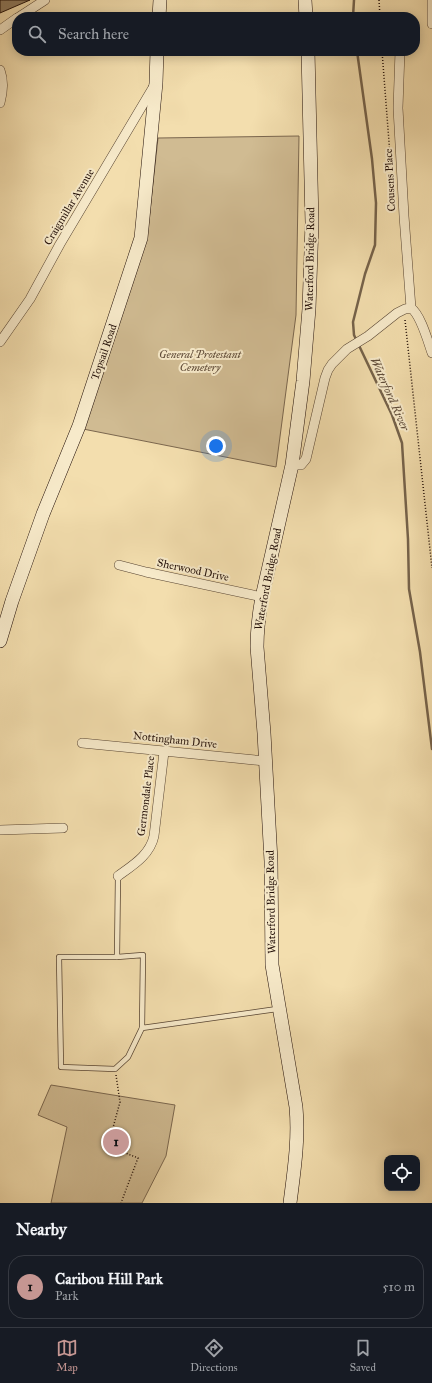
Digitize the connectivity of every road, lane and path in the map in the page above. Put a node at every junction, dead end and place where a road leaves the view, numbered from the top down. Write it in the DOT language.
graph roads {
  1 [pos="44,0"];
  2 [pos="160,0"];
  3 [pos="305,0"];
  4 [pos="379,0"];
  5 [pos="432,0"];
  6 [pos="27,12"];
  7 [pos="159,12"];
  8 [pos="306,12"];
  9 [pos="380,12"];
  10 [pos="12,22"];
  11 [pos="432,24"];
  12 [pos="0,30"];
  13 [pos="157,56"];
  14 [pos="308,56"];
  15 [pos="382,56"];
  16 [pos="400,56"];
  17 [pos="0,70"];
  18 [pos="156,83"];
  19 [pos="0,103"];
  20 [pos="394,212"];
  21 [pos="412,308"];
  22 [pos="405,319"];
  23 [pos="0,342"];
  24 [pos="432,353"];
  25 [pos="292,465"];
  26 [pos="119,565"];
  27 [pos="432,568"];
  28 [pos="262,598"];
  29 [pos="0,641"];
  30 [pos="82,743"];
  31 [pos="164,752"];
  32 [pos="265,762"];
  33 [pos="63,828"];
  34 [pos="0,830"];
  35 [pos="118,876"];
  36 [pos="117,958"];
  37 [pos="279,1009"];
  38 [pos="142,1028"];
  39 [pos="115,1069"];
  40 [pos="121,1203"];
  41 [pos="290,1203"];
  1 -- 6 [label="street"];
  2 -- 7 [label="main road"];
  3 -- 8 [label="main road"];
  4 -- 9 [label="path"];
  5 -- 11 [label="street"];
  10 -- 12 [label="street"];
  13 -- 18 [label="main road, Topsail Road"];
  14 -- 25 [label="main road, Waterford Bridge Road"];
  15 -- 20 [label="path"];
  16 -- 21 [label="street, Cousens Place"];
  17 -- 19 [label="street"];
  18 -- 23 [label="street, Craigmillar Avenue"];
  18 -- 29 [label="main road, Topsail Road"];
  21 -- 24 [label="street"];
  21 -- 25 [label="street"];
  22 -- 27 [label="path"];
  25 -- 28 [label="main road, Waterford Bridge Road"];
  26 -- 28 [label="street, Sherwood Drive"];
  28 -- 32 [label="main road, Waterford Bridge Road"];
  30 -- 31 [label="street, Nottingham Drive"];
  31 -- 32 [label="street, Nottingham Drive"];
  31 -- 35 [label="street, Germondale Place"];
  32 -- 37 [label="main road, Waterford Bridge Road"];
  33 -- 34 [label="street"];
  35 -- 36 [label="lane"];
  36 -- 38 [label="lane"];
  36 -- 39 [label="lane"];
  37 -- 38 [label="lane"];
  37 -- 41 [label="main road, Waterford Bridge Road"];
  38 -- 39 [label="lane"];
  39 -- 40 [label="path"];
}
